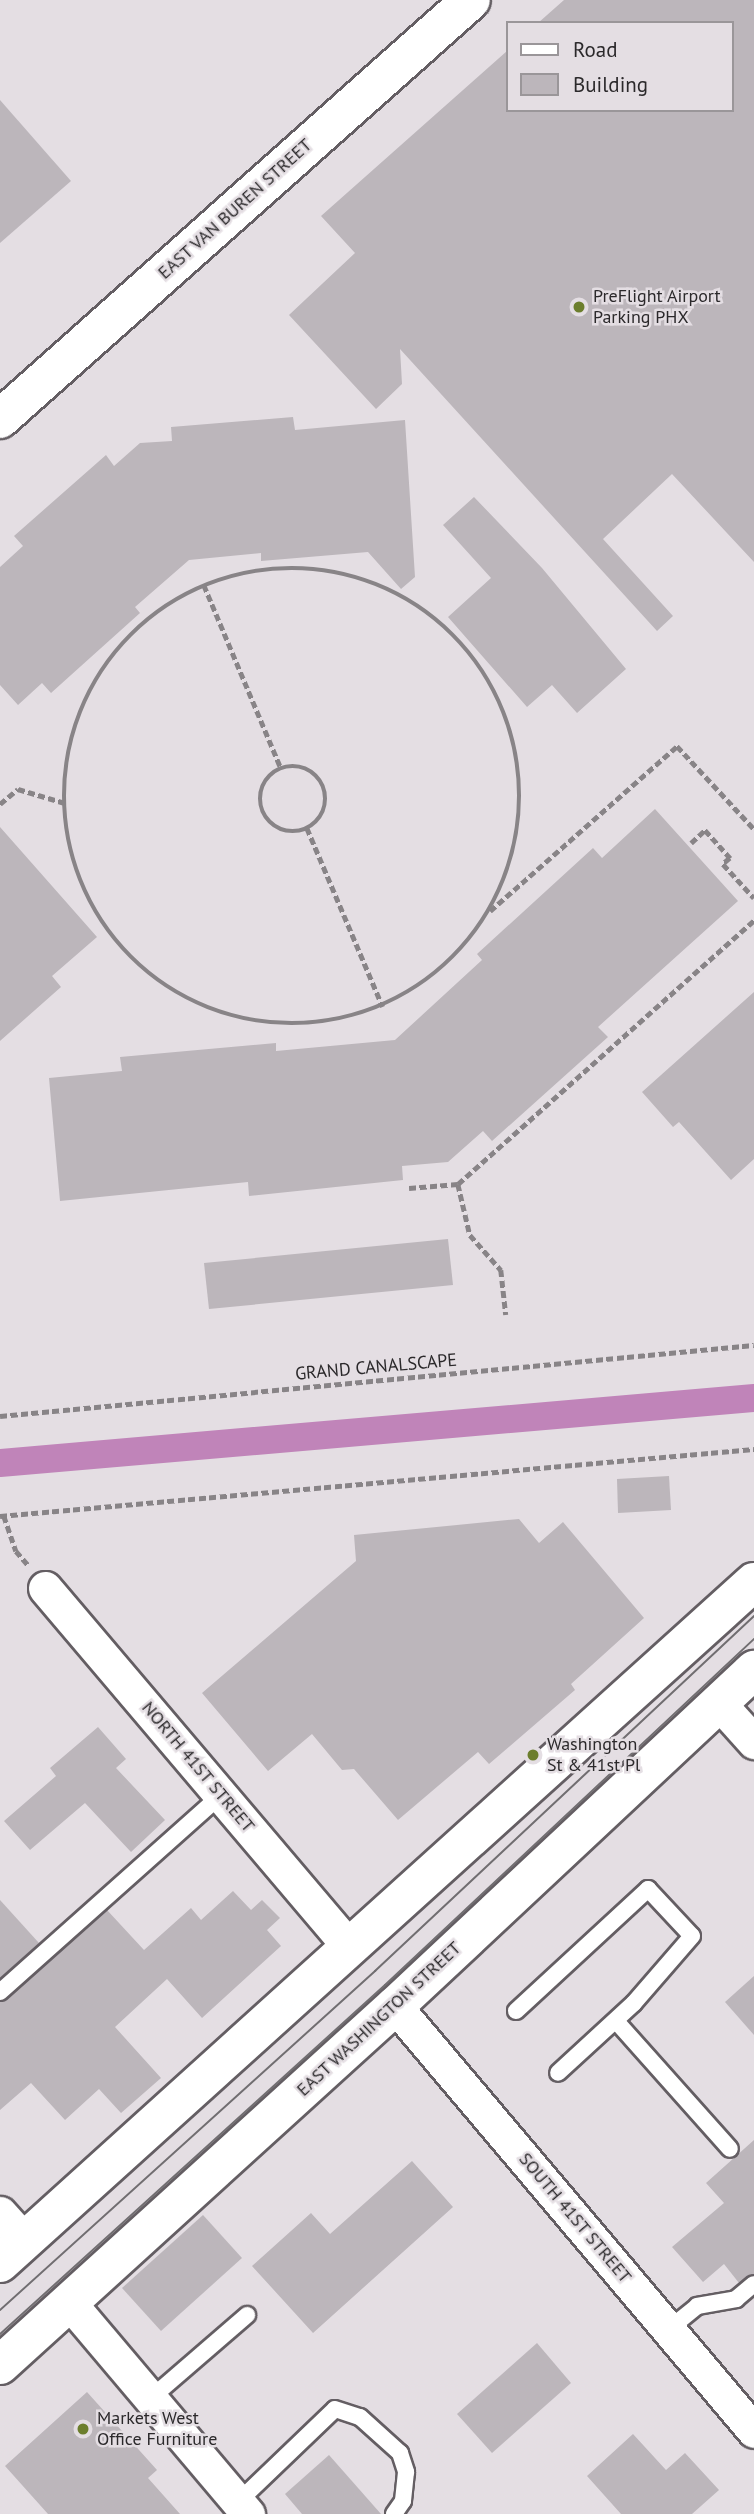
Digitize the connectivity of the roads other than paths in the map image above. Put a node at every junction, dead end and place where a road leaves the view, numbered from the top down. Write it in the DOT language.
graph roads {
  1 [pos="471,0"];
  2 [pos="0,419"];
  3 [pos="754,1582"];
  4 [pos="46,1588"];
  5 [pos="754,1670"];
  6 [pos="718,1702"];
  7 [pos="754,1742"];
  8 [pos="221,1795"];
  9 [pos="349,1948"];
  10 [pos="0,1992"];
  11 [pos="395,2006"];
  12 [pos="516,2011"];
  13 [pos="616,2021"];
  14 [pos="558,2073"];
  15 [pos="730,2149"];
  16 [pos="0,2213"];
  17 [pos="12,2252"];
  18 [pos="754,2284"];
  19 [pos="68,2301"];
  20 [pos="247,2315"];
  21 [pos="669,2329"];
  22 [pos="0,2365"];
  23 [pos="151,2398"];
  24 [pos="754,2431"];
  25 [pos="243,2508"];
  26 [pos="394,2514"];
  1 -- 2 [label="main road, EAST VAN BUREN STREET"];
  3 -- 9 [label="main road"];
  4 -- 8 [label="street, NORTH 41ST STREET"];
  5 -- 6 [label="main road, EAST WASHINGTON STREET"];
  6 -- 7 [label="street"];
  6 -- 11 [label="main road, EAST WASHINGTON STREET"];
  8 -- 9 [label="street, NORTH 41ST STREET"];
  8 -- 10 [label="lane"];
  9 -- 17 [label="main road"];
  11 -- 19 [label="main road, EAST WASHINGTON STREET"];
  11 -- 21 [label="street, SOUTH 41ST STREET"];
  12 -- 13 [label="lane"];
  13 -- 14 [label="lane"];
  13 -- 15 [label="lane"];
  16 -- 17 [label="street"];
  18 -- 21 [label="lane"];
  19 -- 22 [label="main road, EAST WASHINGTON STREET"];
  19 -- 23 [label="street"];
  20 -- 23 [label="lane"];
  21 -- 24 [label="street, SOUTH 41ST STREET"];
  23 -- 25 [label="street"];
  25 -- 26 [label="lane"];
}
